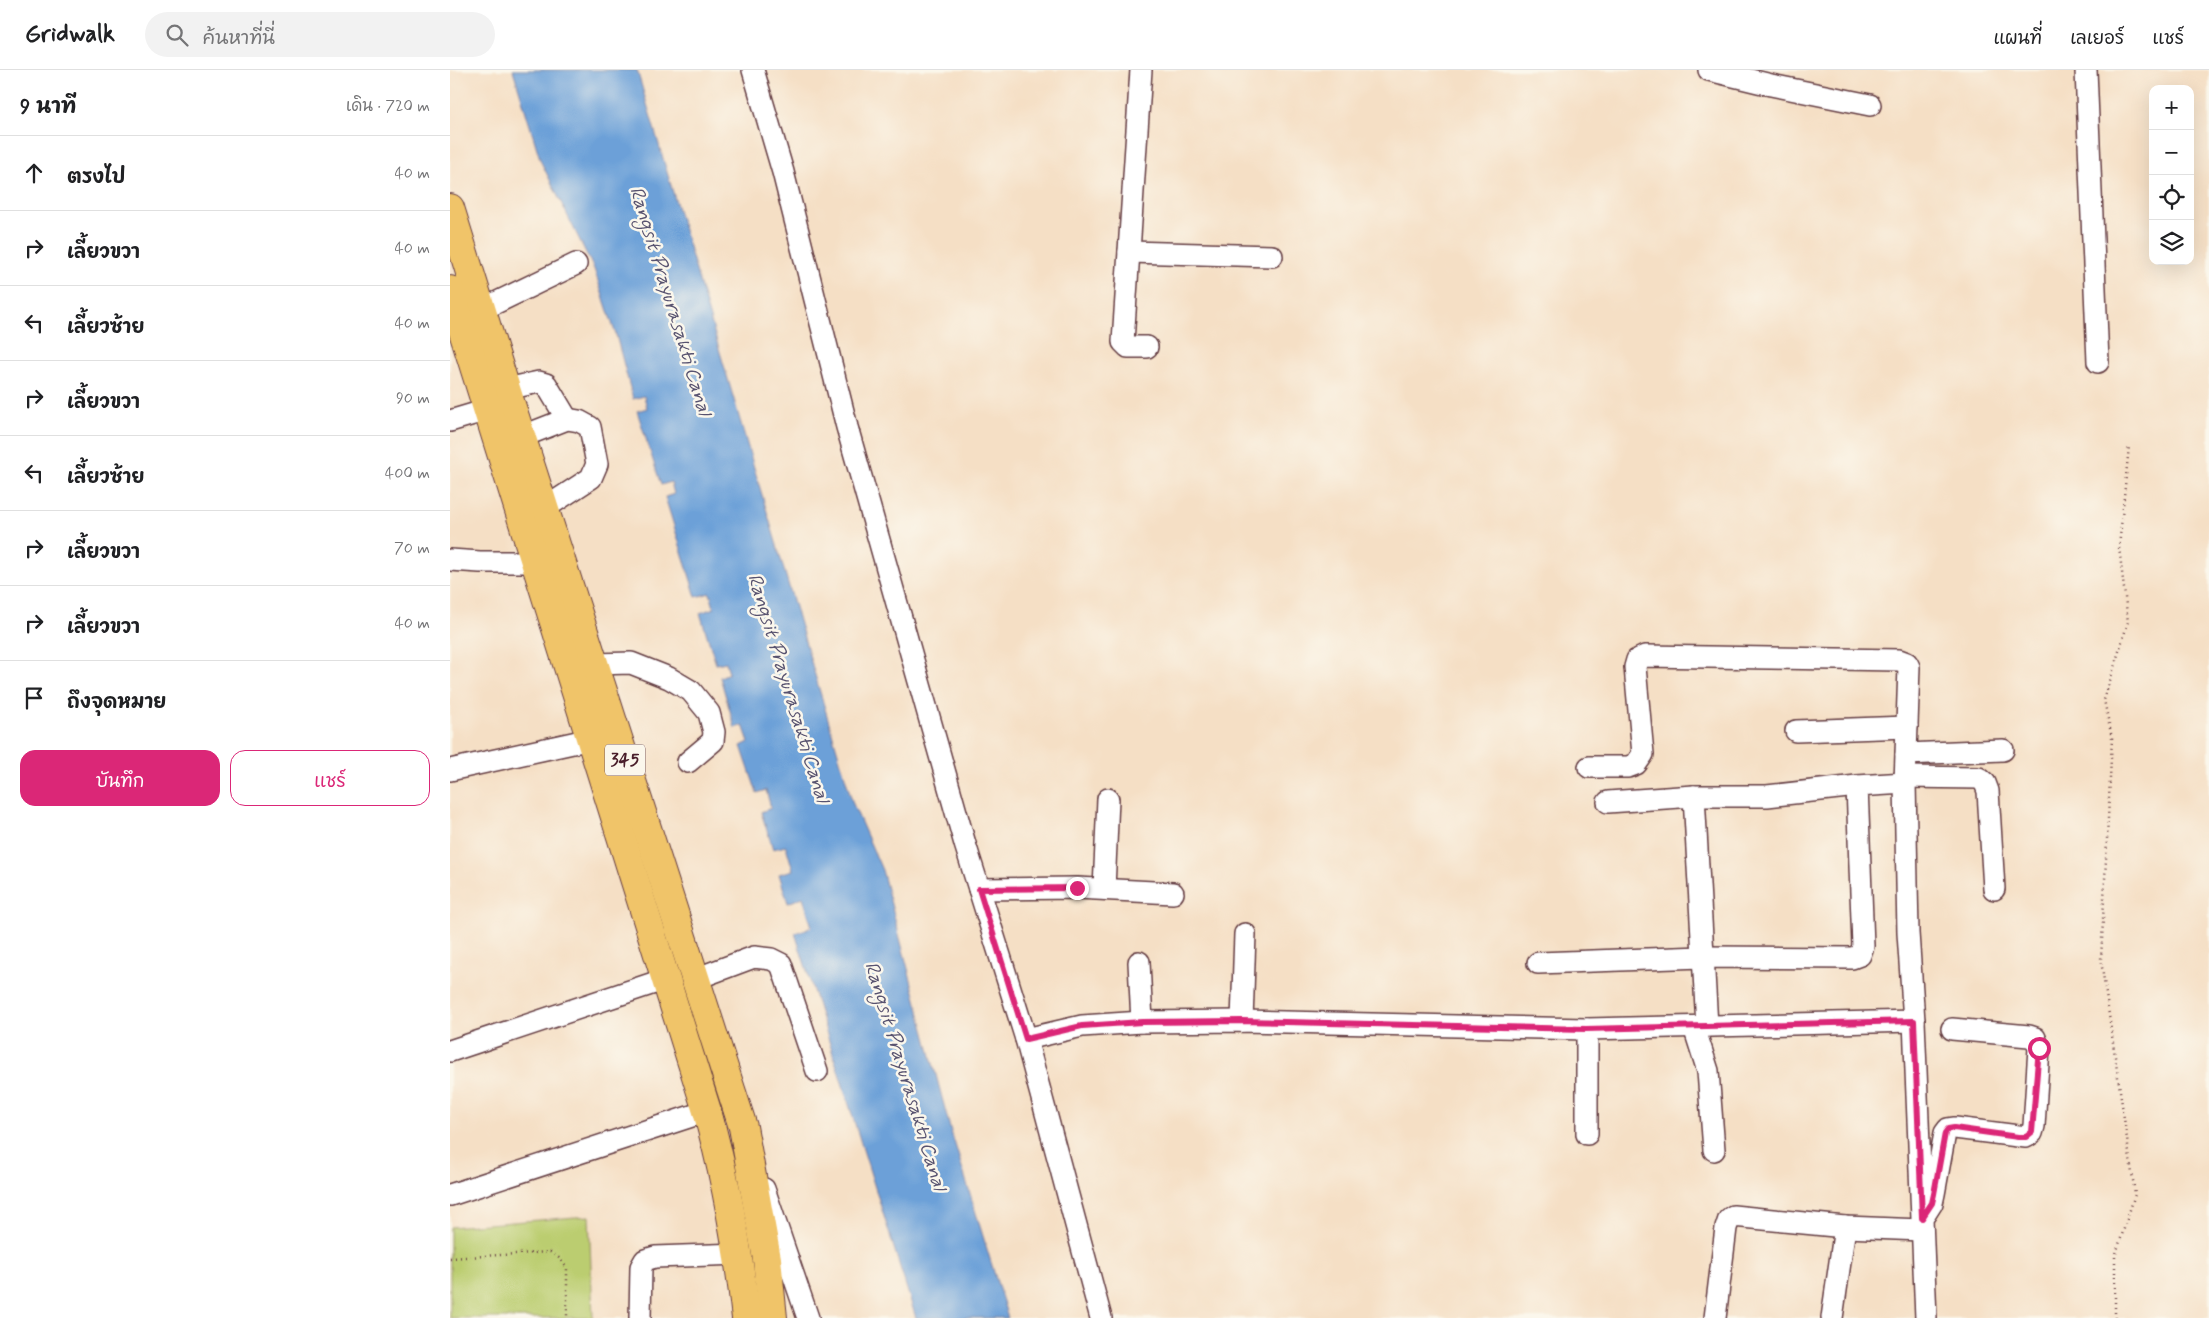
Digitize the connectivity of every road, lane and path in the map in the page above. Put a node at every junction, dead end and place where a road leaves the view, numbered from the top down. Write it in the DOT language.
graph roads {
  1 [pos="753,70"];
  2 [pos="1141,70"];
  3 [pos="1709,70"];
  4 [pos="2086,70"];
  5 [pos="1870,105"];
  6 [pos="450,208"];
  7 [pos="1129,252"];
  8 [pos="1272,256"];
  9 [pos="576,264"];
  10 [pos="450,290"];
  11 [pos="481,310"];
  12 [pos="1147,347"];
  13 [pos="2098,362"];
  14 [pos="506,389"];
  15 [pos="487,410"];
  16 [pos="567,419"];
  17 [pos="450,421"];
  18 [pos="522,437"];
  19 [pos="2128,446"];
  20 [pos="545,508"];
  21 [pos="450,560"];
  22 [pos="535,562"];
  23 [pos="595,664"];
  24 [pos="1907,727"];
  25 [pos="1796,731"];
  26 [pos="591,739"];
  27 [pos="2003,750"];
  28 [pos="1906,754"];
  29 [pos="688,762"];
  30 [pos="1589,767"];
  31 [pos="450,770"];
  32 [pos="1905,780"];
  33 [pos="1857,786"];
  34 [pos="1694,796"];
  35 [pos="1108,799"];
  36 [pos="1608,802"];
  37 [pos="979,889"];
  38 [pos="1104,889"];
  39 [pos="1994,889"];
  40 [pos="1174,893"];
  41 [pos="1245,934"];
  42 [pos="1702,957"];
  43 [pos="1140,962"];
  44 [pos="1538,963"];
  45 [pos="666,979"];
  46 [pos="695,979"];
  47 [pos="1242,1021"];
  48 [pos="1914,1021"];
  49 [pos="1142,1022"];
  50 [pos="1701,1027"];
  51 [pos="1586,1029"];
  52 [pos="1952,1029"];
  53 [pos="1026,1039"];
  54 [pos="450,1051"];
  55 [pos="817,1071"];
  56 [pos="707,1111"];
  57 [pos="743,1127"];
  58 [pos="1587,1134"];
  59 [pos="1714,1150"];
  60 [pos="450,1194"];
  61 [pos="1922,1224"];
  62 [pos="1845,1227"];
  63 [pos="739,1254"];
  64 [pos="450,1258"];
  65 [pos="567,1318"];
  66 [pos="640,1318"];
  67 [pos="746,1318"];
  68 [pos="773,1318"];
  69 [pos="808,1318"];
  70 [pos="1100,1318"];
  71 [pos="1715,1318"];
  72 [pos="1832,1318"];
  73 [pos="1926,1318"];
  74 [pos="2115,1318"];
  1 -- 37 [label="street"];
  2 -- 7 [label="street"];
  3 -- 5 [label="street"];
  4 -- 13 [label="street"];
  6 -- 11 [label="main road, 345"];
  7 -- 8 [label="street"];
  7 -- 12 [label="street"];
  9 -- 11 [label="street"];
  10 -- 15 [label="main road, 345"];
  11 -- 14 [label="main road, 345"];
  14 -- 16 [label="street"];
  14 -- 18 [label="main road, 345"];
  15 -- 17 [label="street"];
  15 -- 22 [label="main road, 345"];
  16 -- 18 [label="street"];
  16 -- 20 [label="street"];
  18 -- 20 [label="main road, 345"];
  19 -- 74 [label="path"];
  20 -- 23 [label="main road, 345"];
  21 -- 22 [label="street"];
  22 -- 26 [label="main road, 345"];
  23 -- 29 [label="street"];
  23 -- 46 [label="main road, 345"];
  24 -- 25 [label="street"];
  24 -- 28 [label="street"];
  24 -- 30 [label="street"];
  26 -- 31 [label="street"];
  26 -- 45 [label="main road, 345"];
  27 -- 28 [label="street"];
  28 -- 32 [label="street"];
  32 -- 33 [label="street"];
  32 -- 39 [label="street"];
  32 -- 48 [label="street"];
  33 -- 34 [label="street"];
  33 -- 42 [label="street"];
  34 -- 36 [label="street"];
  34 -- 42 [label="street"];
  35 -- 38 [label="street"];
  37 -- 38 [label="street"];
  37 -- 53 [label="street"];
  38 -- 40 [label="street"];
  41 -- 47 [label="street"];
  42 -- 44 [label="street"];
  42 -- 50 [label="street"];
  43 -- 49 [label="street"];
  45 -- 54 [label="street"];
  45 -- 56 [label="main road, 345"];
  46 -- 55 [label="street"];
  46 -- 57 [label="main road, 345"];
  47 -- 49 [label="street"];
  47 -- 51 [label="street"];
  48 -- 50 [label="street"];
  48 -- 61 [label="street"];
  49 -- 53 [label="street"];
  50 -- 51 [label="street"];
  50 -- 59 [label="street"];
  51 -- 58 [label="street"];
  52 -- 61 [label="street"];
  53 -- 70 [label="street"];
  56 -- 60 [label="street"];
  56 -- 63 [label="main road, 345"];
  57 -- 68 [label="main road, 345"];
  57 -- 69 [label="street"];
  61 -- 62 [label="street"];
  61 -- 73 [label="street"];
  62 -- 71 [label="street"];
  62 -- 72 [label="street"];
  63 -- 66 [label="street"];
  63 -- 67 [label="main road, 345"];
  64 -- 65 [label="path"];
}
